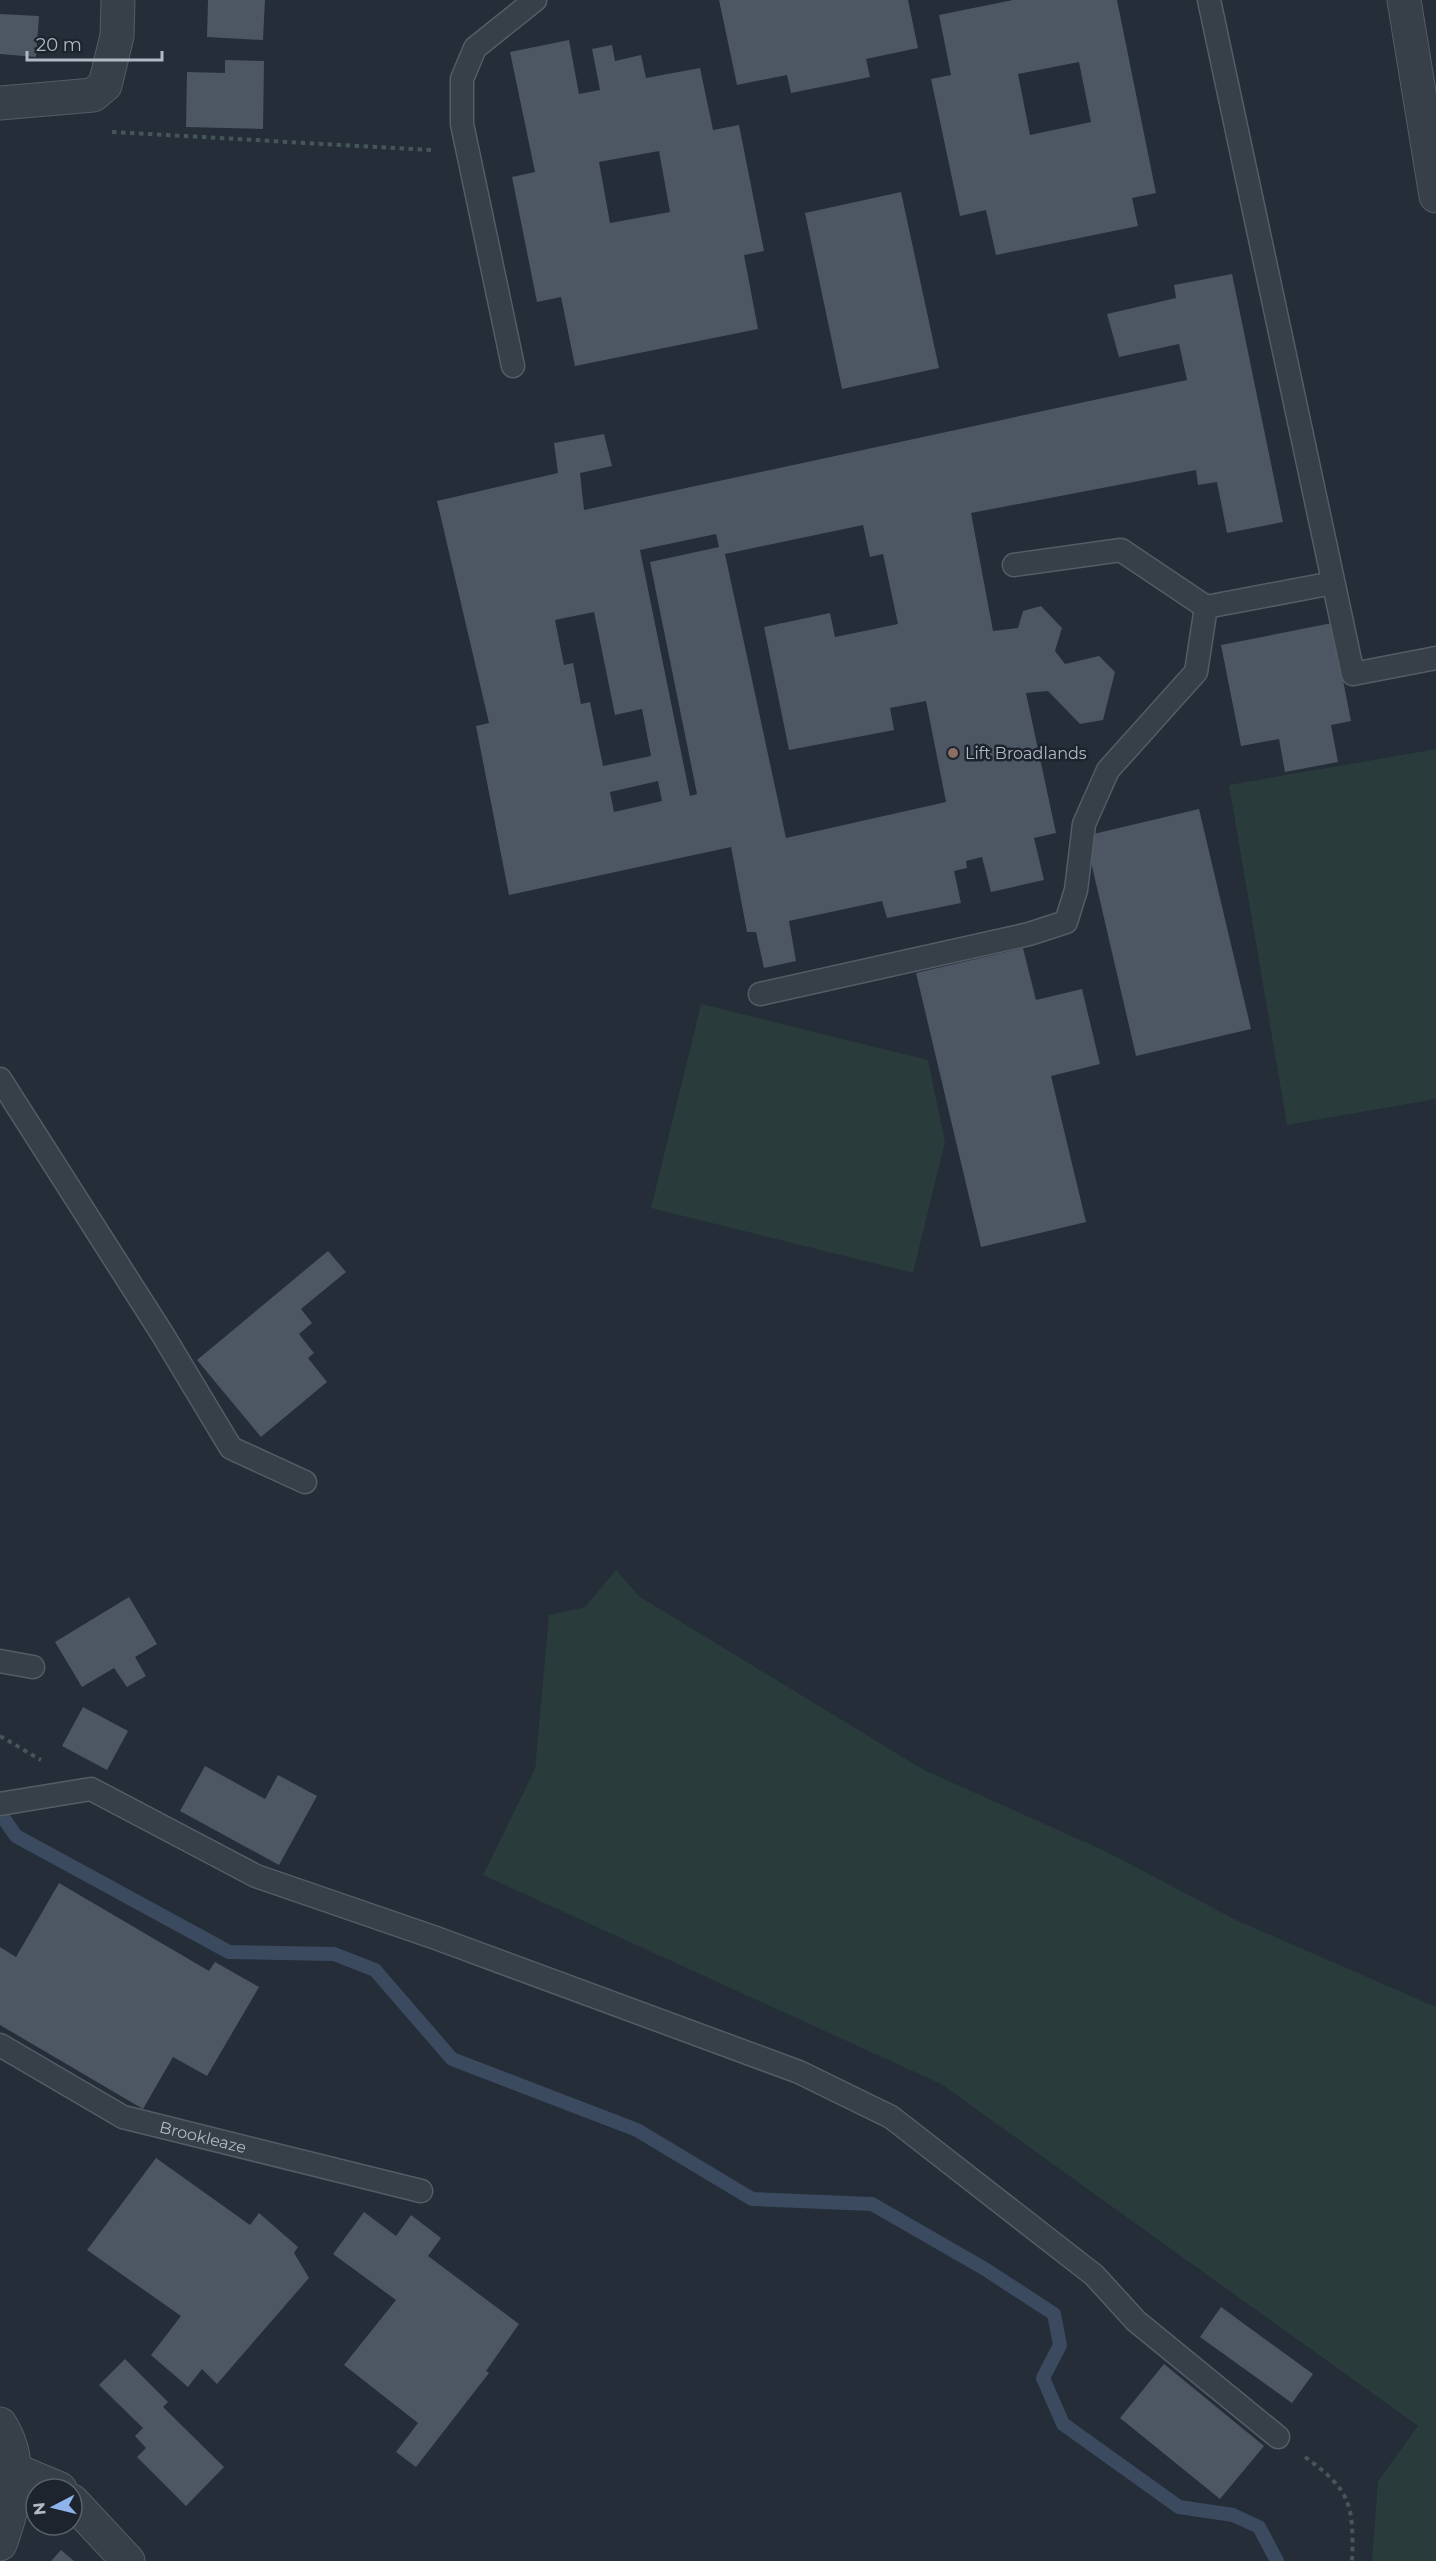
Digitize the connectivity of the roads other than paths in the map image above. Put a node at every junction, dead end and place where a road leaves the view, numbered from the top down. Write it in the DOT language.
graph roads {
  1 [pos="118,0"];
  2 [pos="535,0"];
  3 [pos="1209,0"];
  4 [pos="1404,0"];
  5 [pos="0,103"];
  6 [pos="1436,196"];
  7 [pos="513,366"];
  8 [pos="1014,565"];
  9 [pos="1333,583"];
  10 [pos="1206,607"];
  11 [pos="1436,658"];
  12 [pos="760,994"];
  13 [pos="0,1079"];
  14 [pos="305,1482"];
  15 [pos="0,1661"];
  16 [pos="33,1667"];
  17 [pos="11,1803"];
  18 [pos="0,2045"];
  19 [pos="421,2191"];
  20 [pos="0,2424"];
  21 [pos="1278,2437"];
  22 [pos="17,2471"];
  23 [pos="31,2477"];
  24 [pos="84,2514"];
  25 [pos="0,2544"];
  26 [pos="128,2561"];
  1 -- 5 [label="street"];
  2 -- 7 [label="lane"];
  3 -- 9 [label="lane"];
  4 -- 6 [label="street"];
  8 -- 10 [label="lane"];
  9 -- 10 [label="lane"];
  9 -- 11 [label="lane"];
  10 -- 12 [label="lane"];
  13 -- 14 [label="lane"];
  15 -- 16 [label="lane"];
  17 -- 21 [label="lane"];
  18 -- 19 [label="lane, Brookleaze"];
  20 -- 22 [label="street"];
  22 -- 23 [label="street"];
  22 -- 25 [label="street"];
  24 -- 26 [label="street"];
}
